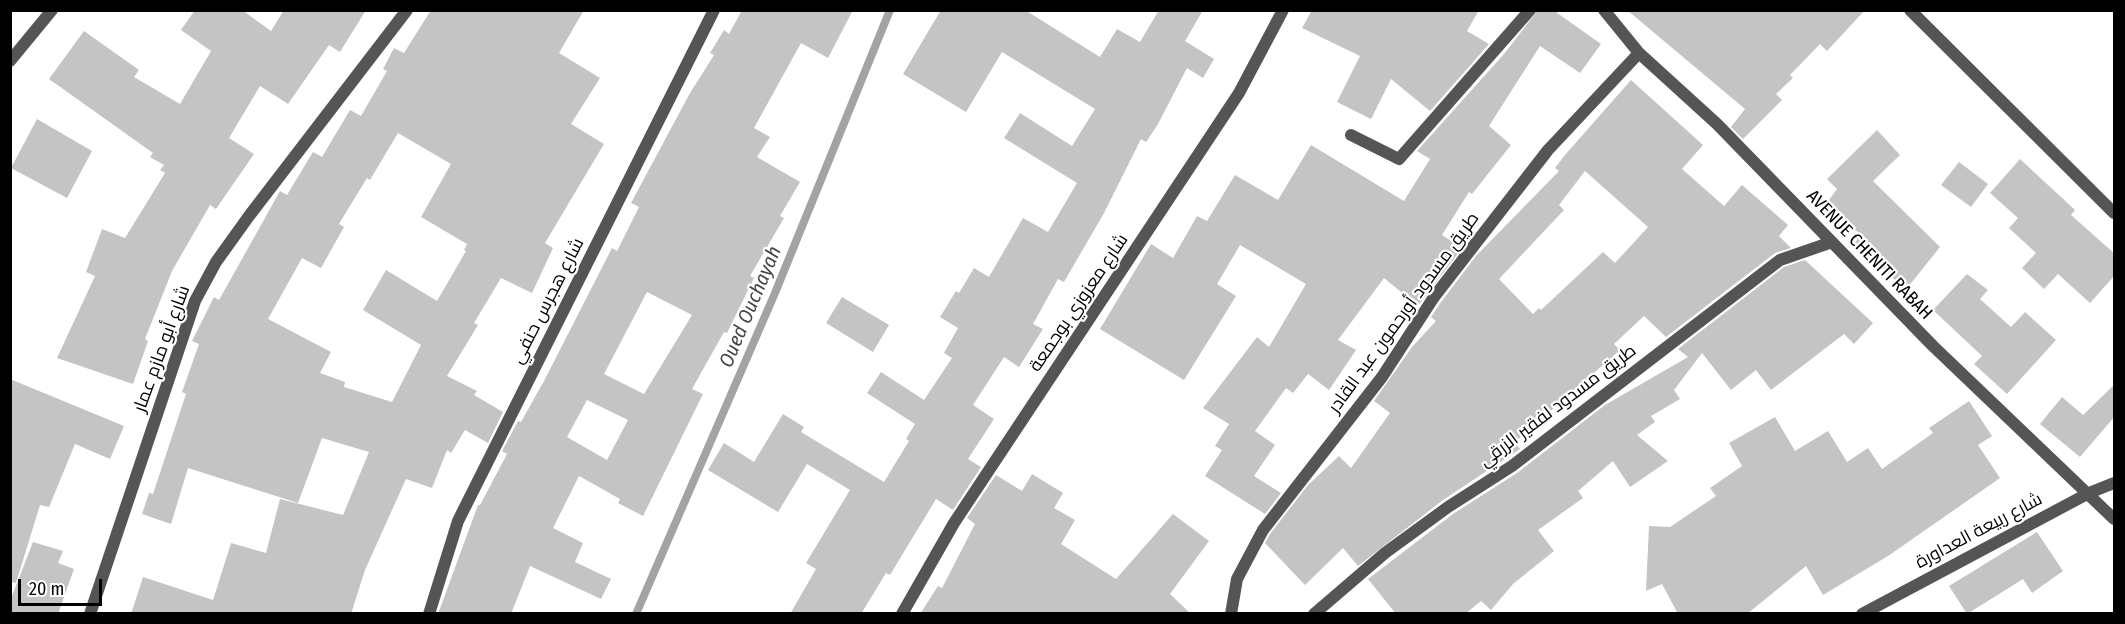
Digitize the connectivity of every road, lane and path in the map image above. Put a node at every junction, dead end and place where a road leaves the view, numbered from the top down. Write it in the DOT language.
graph roads {
  1 [pos="52,10"];
  2 [pos="407,10"];
  3 [pos="714,10"];
  4 [pos="1283,10"];
  5 [pos="1530,10"];
  6 [pos="1604,10"];
  7 [pos="1910,10"];
  8 [pos="1639,52"];
  9 [pos="10,61"];
  10 [pos="1351,135"];
  11 [pos="2115,213"];
  12 [pos="1832,242"];
  13 [pos="2115,483"];
  14 [pos="2089,493"];
  15 [pos="2115,519"];
  16 [pos="90,614"];
  17 [pos="429,614"];
  18 [pos="902,614"];
  19 [pos="1231,614"];
  20 [pos="1314,614"];
  21 [pos="1862,614"];
  1 -- 9 [label="street"];
  2 -- 16 [label="street, شارع أبو مازم عمار"];
  3 -- 17 [label="street, شارع هجرس حنفي"];
  4 -- 18 [label="street, شارع معزوزي بوجمعة"];
  5 -- 10 [label="street"];
  6 -- 8 [label="street, AVENUE CHENITI RABAH"];
  7 -- 11 [label="street"];
  8 -- 12 [label="street, AVENUE CHENITI RABAH"];
  8 -- 19 [label="street, طريق مسدود أورحمون عبد القادر"];
  12 -- 14 [label="street, AVENUE CHENITI RABAH"];
  12 -- 20 [label="street, طريق مسدود لفقير الزرقي"];
  13 -- 14 [label="street, شارع ربيعة العداورة"];
  14 -- 15 [label="street, AVENUE CHENITI RABAH"];
  14 -- 21 [label="street, شارع ربيعة العداورة"];
}
